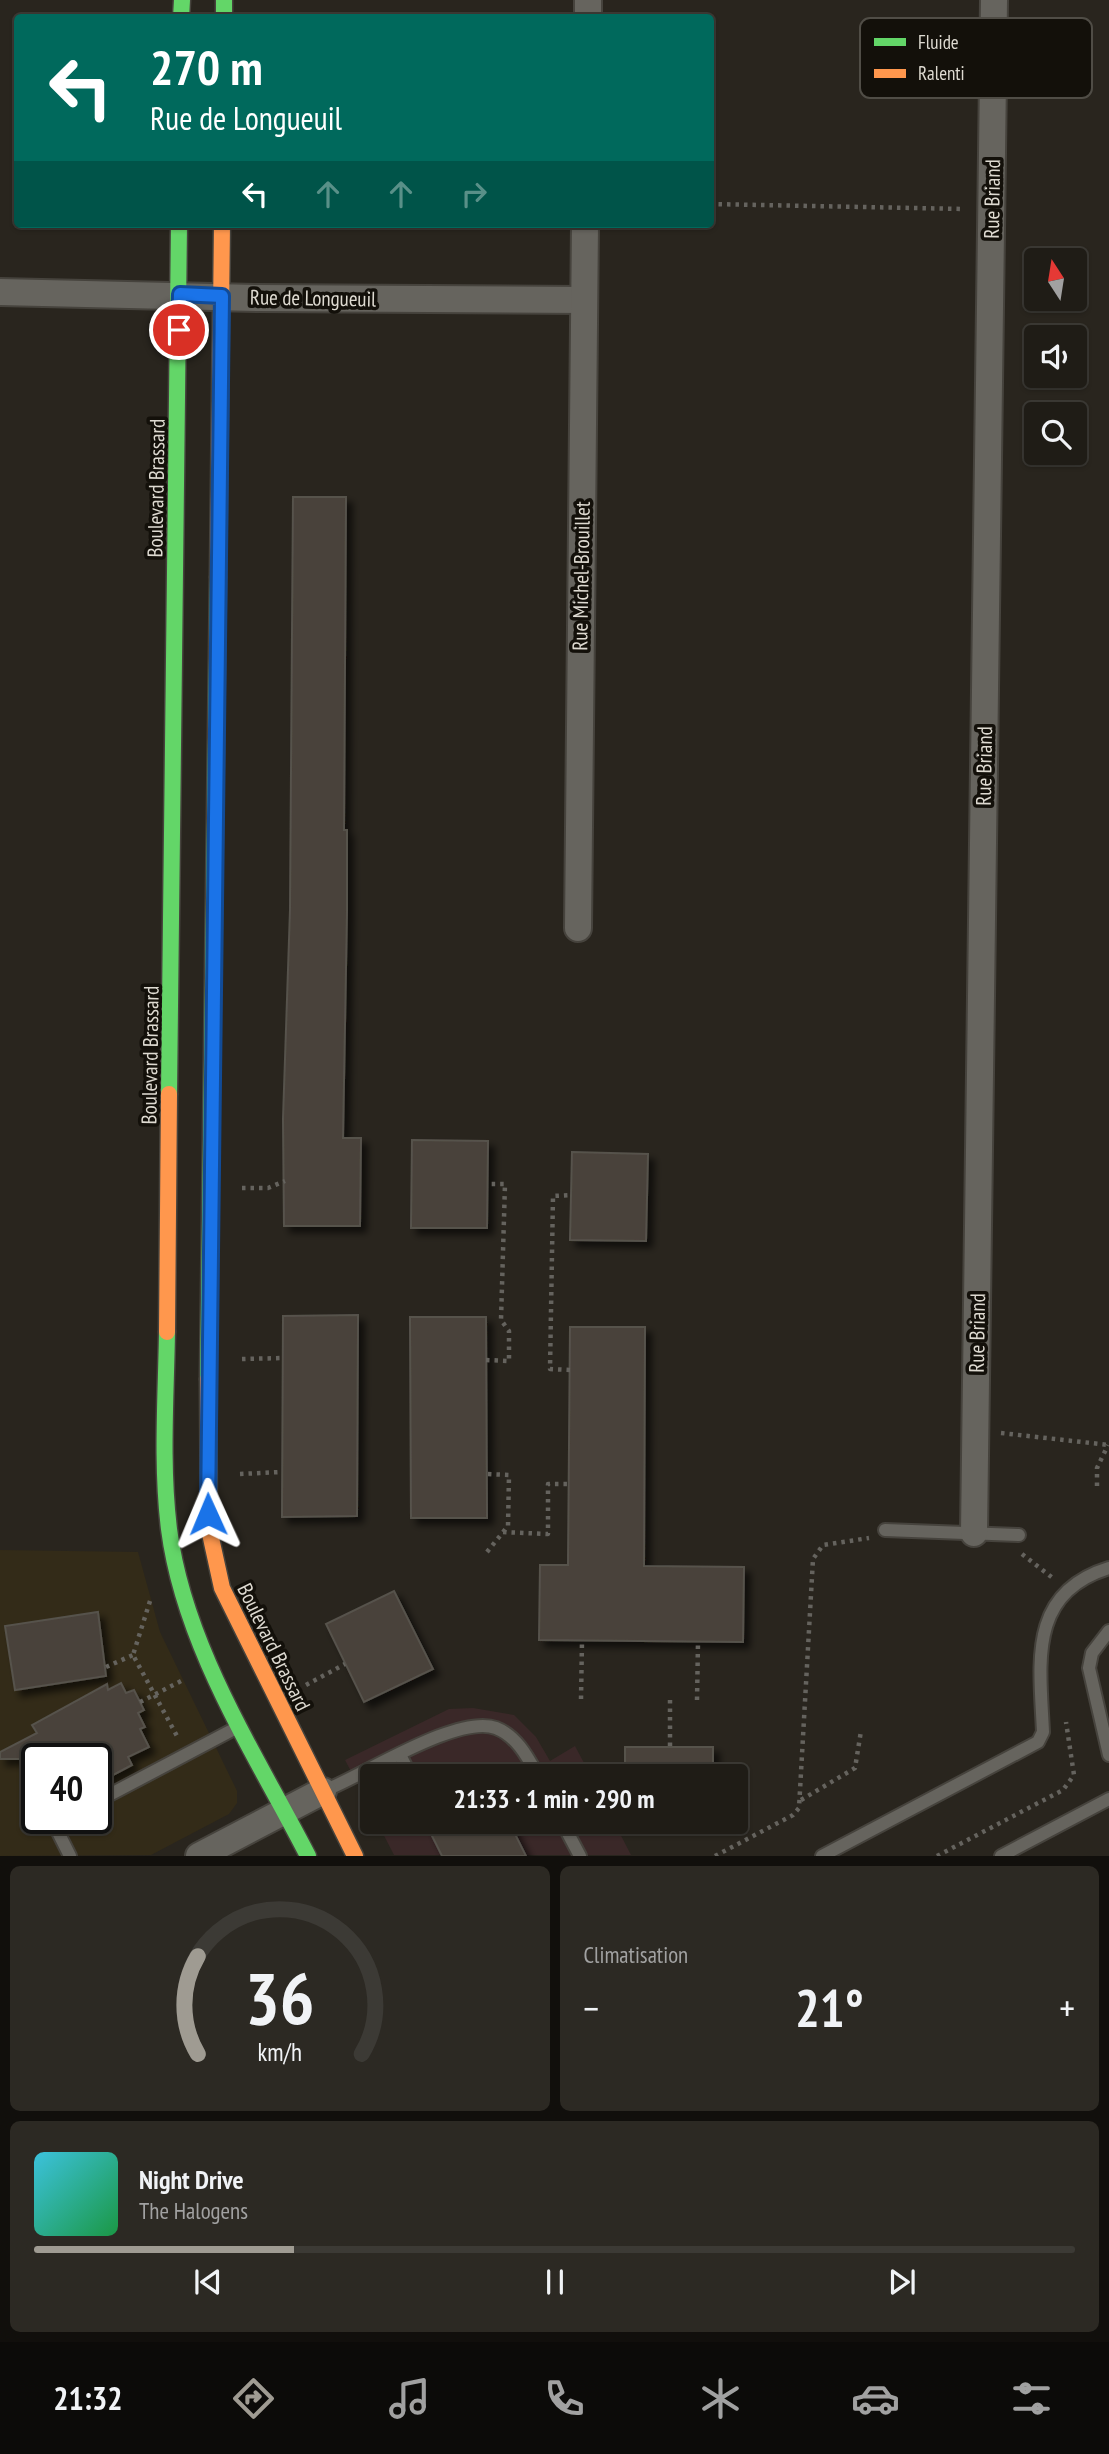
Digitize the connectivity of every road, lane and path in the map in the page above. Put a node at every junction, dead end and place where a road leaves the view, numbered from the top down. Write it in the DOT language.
graph roads {
  1 [pos="994,0"];
  2 [pos="994,18"];
  3 [pos="993,98"];
  4 [pos="714,204"];
  5 [pos="968,207"];
  6 [pos="179,228"];
  7 [pos="222,228"];
  8 [pos="585,228"];
  9 [pos="0,292"];
  10 [pos="180,294"];
  11 [pos="222,296"];
  12 [pos="584,300"];
  13 [pos="578,928"];
  14 [pos="285,1181"];
  15 [pos="487,1184"];
  16 [pos="242,1188"];
  17 [pos="571,1195"];
  18 [pos="283,1358"];
  19 [pos="240,1359"];
  20 [pos="486,1360"];
  21 [pos="570,1370"];
  22 [pos="993,1432"];
  23 [pos="1109,1445"];
  24 [pos="281,1472"];
  25 [pos="239,1474"];
  26 [pos="487,1474"];
  27 [pos="568,1484"];
  28 [pos="1097,1486"];
  29 [pos="885,1530"];
  30 [pos="503,1532"];
  31 [pos="974,1532"];
  32 [pos="1019,1535"];
  33 [pos="1018,1551"];
  34 [pos="487,1552"];
  35 [pos="1109,1568"];
  36 [pos="1055,1580"];
  37 [pos="152,1597"];
  38 [pos="1109,1631"];
  39 [pos="582,1641"];
  40 [pos="698,1642"];
  41 [pos="133,1655"];
  42 [pos="345,1664"];
  43 [pos="106,1667"];
  44 [pos="185,1679"];
  45 [pos="304,1686"];
  46 [pos="156,1694"];
  47 [pos="581,1699"];
  48 [pos="670,1700"];
  49 [pos="697,1700"];
  50 [pos="140,1702"];
  51 [pos="241,1725"];
  52 [pos="861,1731"];
  53 [pos="180,1741"];
  54 [pos="670,1746"];
  55 [pos="400,1755"];
  56 [pos="1109,1755"];
  57 [pos="405,1764"];
  58 [pos="531,1764"];
  59 [pos="323,1791"];
  60 [pos="112,1794"];
  61 [pos="1109,1799"];
  62 [pos="801,1801"];
  63 [pos="285,1810"];
  64 [pos="59,1834"];
  65 [pos="568,1834"];
  66 [pos="70,1856"];
  67 [pos="199,1856"];
  68 [pos="308,1856"];
  69 [pos="355,1856"];
  70 [pos="580,1856"];
  71 [pos="715,1856"];
  72 [pos="822,1856"];
  73 [pos="1000,1856"];
  1 -- 2 [label="street, Rue Briand"];
  3 -- 31 [label="street, Rue Briand"];
  4 -- 5 [label="path"];
  6 -- 10 [label="street, Boulevard Brassard"];
  7 -- 11 [label="street, Boulevard Brassard"];
  8 -- 12 [label="street, Rue Michel-Brouillet"];
  9 -- 10 [label="street, Rue de Longueuil"];
  10 -- 11 [label="street, Rue de Longueuil"];
  10 -- 51 [label="street, Boulevard Brassard"];
  11 -- 12 [label="street, Rue de Longueuil"];
  11 -- 59 [label="street, Boulevard Brassard"];
  12 -- 13 [label="street, Rue Michel-Brouillet"];
  14 -- 16 [label="path"];
  15 -- 20 [label="path"];
  17 -- 21 [label="path"];
  18 -- 19 [label="path"];
  22 -- 23 [label="path"];
  23 -- 28 [label="path"];
  24 -- 25 [label="path"];
  26 -- 30 [label="path"];
  27 -- 30 [label="path"];
  29 -- 31 [label="lane"];
  29 -- 62 [label="path"];
  30 -- 34 [label="path"];
  31 -- 32 [label="lane"];
  33 -- 36 [label="path"];
  35 -- 72 [label="lane"];
  37 -- 41 [label="path"];
  38 -- 56 [label="lane"];
  39 -- 47 [label="path"];
  40 -- 49 [label="path"];
  41 -- 43 [label="path"];
  41 -- 46 [label="path"];
  42 -- 45 [label="path"];
  44 -- 46 [label="path"];
  46 -- 50 [label="path"];
  46 -- 53 [label="path"];
  48 -- 54 [label="path"];
  51 -- 60 [label="lane"];
  51 -- 63 [label="street, Boulevard Brassard"];
  52 -- 62 [label="path"];
  55 -- 57 [label="lane"];
  55 -- 58 [label="lane"];
  55 -- 59 [label="lane"];
  59 -- 63 [label="street"];
  59 -- 69 [label="street, Boulevard Brassard"];
  61 -- 73 [label="lane"];
  62 -- 71 [label="path"];
  63 -- 67 [label="street"];
  63 -- 68 [label="street, Boulevard Brassard"];
  64 -- 66 [label="lane"];
  65 -- 70 [label="lane"];
}
